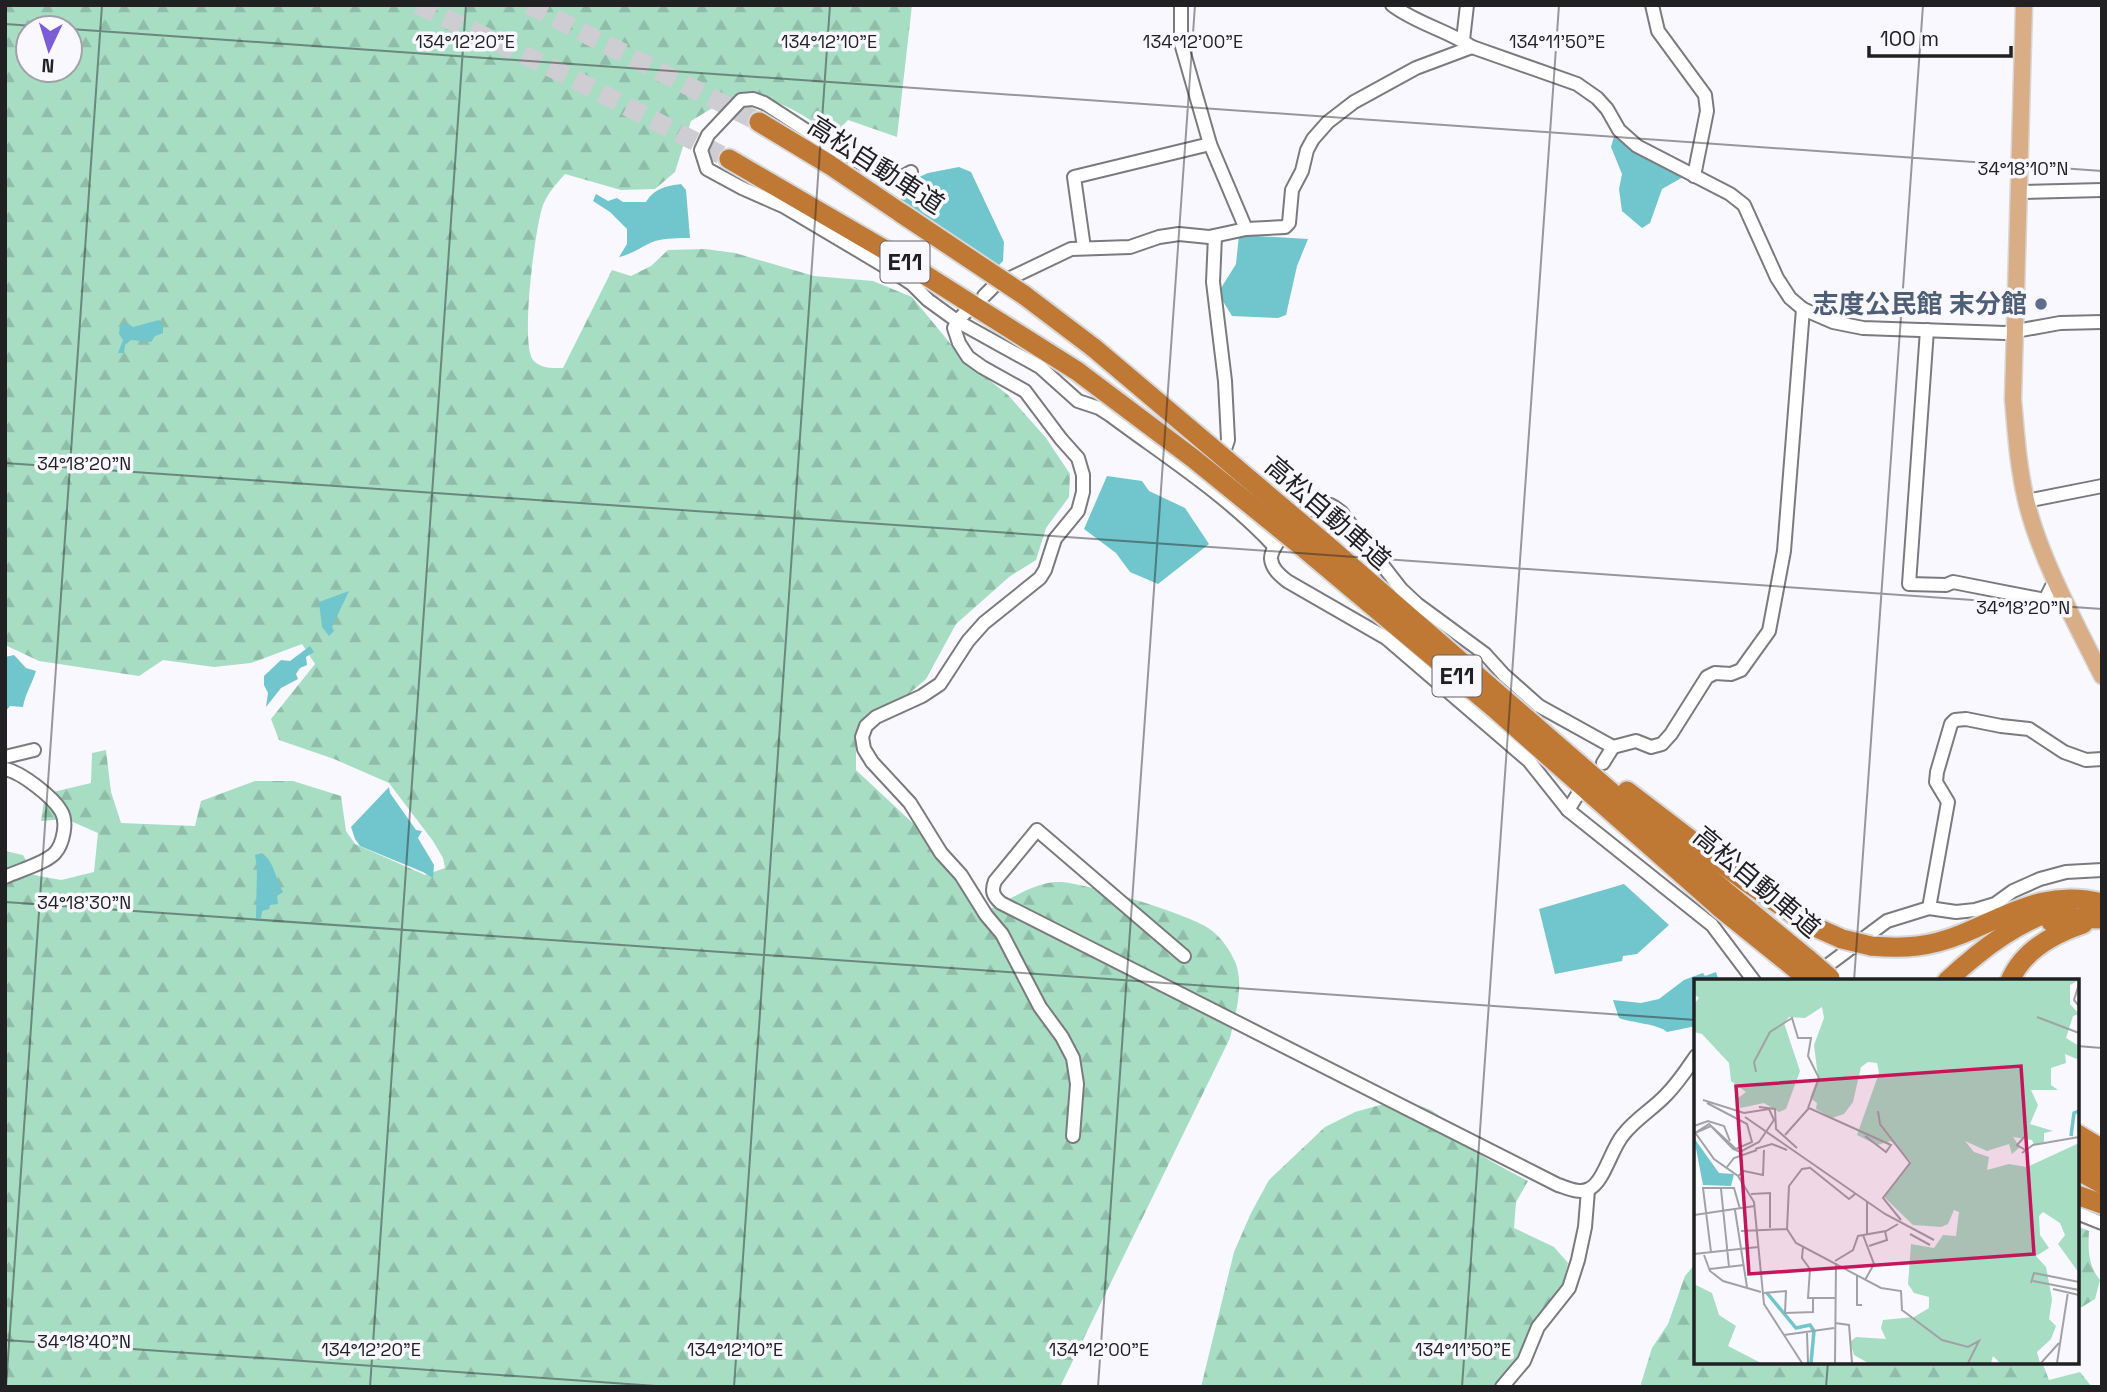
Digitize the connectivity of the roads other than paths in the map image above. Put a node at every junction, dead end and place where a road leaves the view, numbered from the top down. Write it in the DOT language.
graph roads {
  1 [pos="1181,5"];
  2 [pos="1392,5"];
  3 [pos="1467,5"];
  4 [pos="1652,5"];
  5 [pos="2024,5"];
  6 [pos="1467,44"];
  7 [pos="759,122"];
  8 [pos="1210,144"];
  9 [pos="729,159"];
  10 [pos="911,172"];
  11 [pos="1695,176"];
  12 [pos="2102,190"];
  13 [pos="2020,192"];
  14 [pos="1246,229"];
  15 [pos="1214,236"];
  16 [pos="1084,248"];
  17 [pos="984,296"];
  18 [pos="1803,309"];
  19 [pos="962,317"];
  20 [pos="2102,322"];
  21 [pos="1927,330"];
  22 [pos="2016,332"];
  23 [pos="1199,481"];
  24 [pos="2102,486"];
  25 [pos="2026,501"];
  26 [pos="1314,545"];
  27 [pos="1274,546"];
  28 [pos="2057,582"];
  29 [pos="2102,676"];
  30 [pos="1612,747"];
  31 [pos="33,750"];
  32 [pos="5,757"];
  33 [pos="2102,759"];
  34 [pos="1603,763"];
  35 [pos="5,769"];
  36 [pos="1578,794"];
  37 [pos="1615,796"];
  38 [pos="1568,810"];
  39 [pos="1652,827"];
  40 [pos="2102,870"];
  41 [pos="5,877"];
  42 [pos="2102,904"];
  43 [pos="1929,908"];
  44 [pos="2102,920"];
  45 [pos="1184,956"];
  46 [pos="1808,976"];
  47 [pos="1752,979"];
  48 [pos="1949,979"];
  49 [pos="1963,979"];
  50 [pos="2011,979"];
  51 [pos="1694,1059"];
  52 [pos="2079,1135"];
  53 [pos="1073,1136"];
  54 [pos="2102,1149"];
  55 [pos="2079,1153"];
  56 [pos="2102,1166"];
  57 [pos="2079,1171"];
  58 [pos="2102,1184"];
  59 [pos="1588,1190"];
  60 [pos="2079,1196"];
  61 [pos="2102,1204"];
  62 [pos="2079,1214"];
  63 [pos="2102,1223"];
  64 [pos="1502,1387"];
  1 -- 8 [label="street"];
  2 -- 6 [label="street"];
  3 -- 6 [label="street"];
  4 -- 11 [label="street"];
  5 -- 13 [label="main road"];
  6 -- 11 [label="street"];
  6 -- 14 [label="street"];
  7 -- 26 [label="highway, 高松自動車道 / E11, bridge"];
  8 -- 14 [label="street"];
  8 -- 16 [label="street"];
  9 -- 26 [label="highway, 高松自動車道 / E11, bridge"];
  10 -- 19 [label="street"];
  11 -- 18 [label="street"];
  12 -- 13 [label="street"];
  13 -- 22 [label="main road"];
  14 -- 15 [label="street"];
  15 -- 16 [label="street"];
  15 -- 23 [label="street"];
  16 -- 17 [label="street"];
  18 -- 21 [label="street"];
  18 -- 30 [label="street"];
  19 -- 23 [label="street"];
  19 -- 53 [label="street"];
  20 -- 22 [label="street"];
  21 -- 22 [label="street"];
  21 -- 28 [label="street"];
  22 -- 25 [label="main road"];
  23 -- 27 [label="street"];
  24 -- 25 [label="street"];
  25 -- 28 [label="main road"];
  26 -- 37 [label="highway, 高松自動車道 / E11"];
  26 -- 37 [label="highway, 高松自動車道 / E11"];
  27 -- 30 [label="street"];
  27 -- 38 [label="street"];
  28 -- 29 [label="main road"];
  30 -- 34 [label="street"];
  31 -- 32 [label="street"];
  33 -- 43 [label="street"];
  35 -- 41 [label="street"];
  36 -- 38 [label="street"];
  37 -- 39 [label="highway"];
  37 -- 39 [label="highway, 高松自動車道 / E11"];
  38 -- 47 [label="street"];
  39 -- 42 [label="highway, bridge"];
  39 -- 46 [label="highway, 高松自動車道 / E11"];
  39 -- 46 [label="highway, 高松自動車道 / E11"];
  40 -- 43 [label="street"];
  42 -- 48 [label="highway"];
  43 -- 46 [label="street"];
  44 -- 49 [label="highway"];
  44 -- 50 [label="highway"];
  45 -- 59 [label="street"];
  51 -- 59 [label="street"];
  52 -- 54 [label="highway"];
  55 -- 56 [label="highway"];
  57 -- 58 [label="highway"];
  59 -- 64 [label="street"];
  60 -- 61 [label="highway"];
  62 -- 63 [label="street"];
}
